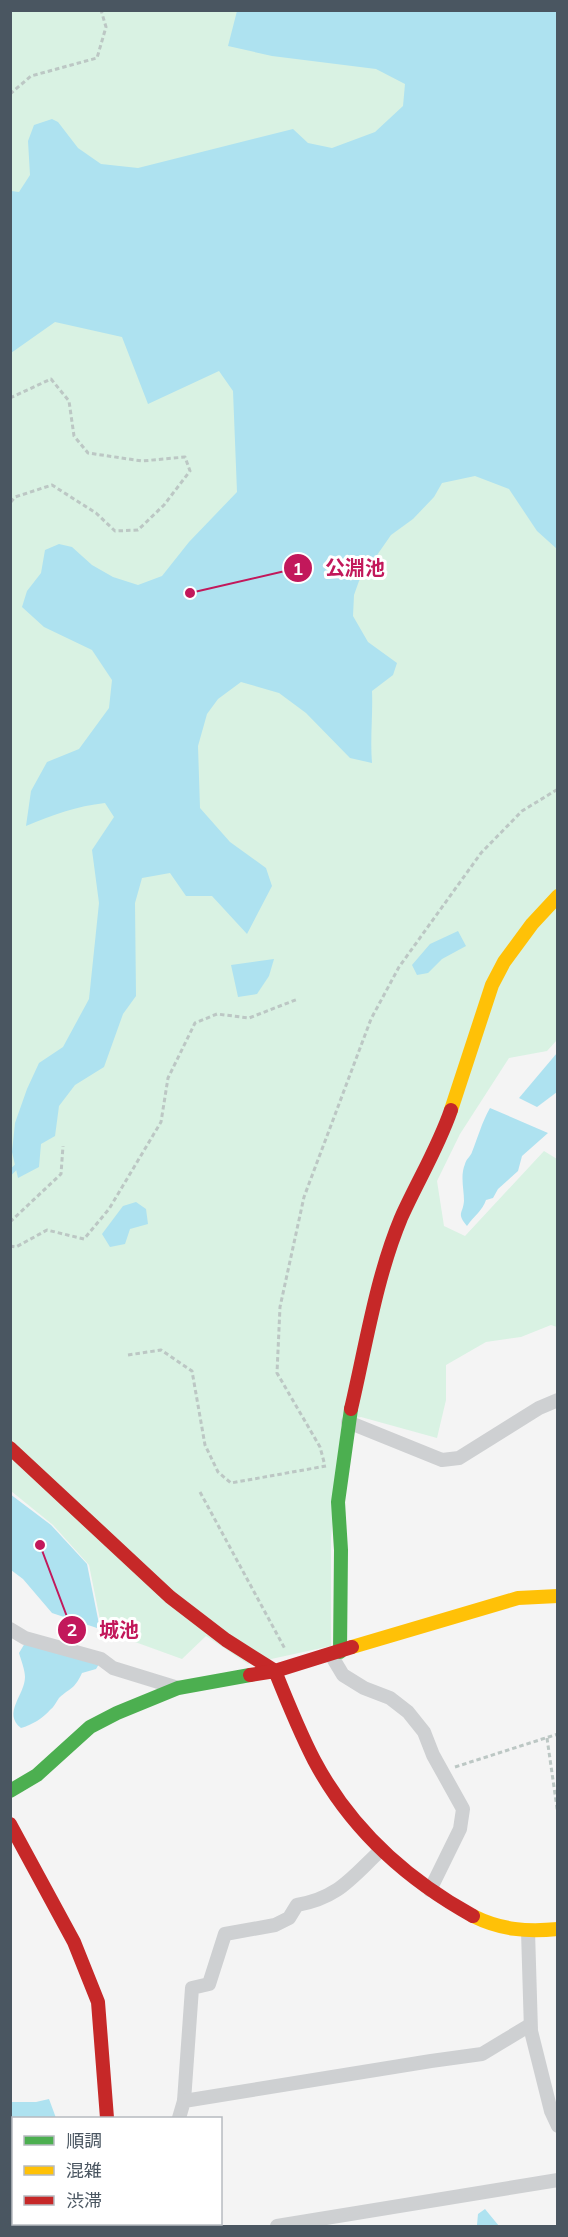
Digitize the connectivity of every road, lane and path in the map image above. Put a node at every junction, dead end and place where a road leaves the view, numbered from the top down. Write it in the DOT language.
graph roads {
  1 [pos="101,10"];
  2 [pos="10,94"];
  3 [pos="10,398"];
  4 [pos="10,503"];
  5 [pos="558,789"];
  6 [pos="558,896"];
  7 [pos="298,999"];
  8 [pos="63,1146"];
  9 [pos="10,1222"];
  10 [pos="10,1246"];
  11 [pos="128,1355"];
  12 [pos="558,1400"];
  13 [pos="348,1422"];
  14 [pos="10,1448"];
  15 [pos="343,1463"];
  16 [pos="325,1467"];
  17 [pos="200,1492"];
  18 [pos="558,1596"];
  19 [pos="10,1629"];
  20 [pos="336,1653"];
  21 [pos="295,1666"];
  22 [pos="275,1671"];
  23 [pos="178,1688"];
  24 [pos="558,1734"];
  25 [pos="547,1738"];
  26 [pos="441,1771"];
  27 [pos="10,1791"];
  28 [pos="558,1815"];
  29 [pos="10,1824"];
  30 [pos="380,1851"];
  31 [pos="430,1890"];
  32 [pos="558,1929"];
  33 [pos="528,1931"];
  34 [pos="530,2025"];
  35 [pos="184,2101"];
  36 [pos="554,2110"];
  37 [pos="107,2117"];
  38 [pos="179,2117"];
  39 [pos="558,2126"];
  40 [pos="558,2180"];
  41 [pos="277,2226"];
  1 -- 2 [label="path"];
  3 -- 4 [label="path"];
  5 -- 16 [label="path"];
  6 -- 13 [label="street"];
  7 -- 10 [label="path"];
  8 -- 9 [label="path"];
  11 -- 16 [label="path"];
  12 -- 13 [label="street"];
  13 -- 15 [label="street"];
  14 -- 22 [label="street"];
  15 -- 16 [label="path"];
  15 -- 20 [label="street"];
  17 -- 21 [label="path"];
  18 -- 20 [label="street"];
  19 -- 23 [label="street"];
  20 -- 21 [label="street"];
  20 -- 26 [label="street"];
  21 -- 22 [label="street"];
  22 -- 23 [label="street"];
  22 -- 30 [label="street"];
  23 -- 27 [label="street"];
  24 -- 25 [label="path"];
  25 -- 26 [label="path"];
  25 -- 28 [label="path"];
  26 -- 31 [label="street"];
  29 -- 37 [label="street"];
  30 -- 31 [label="street"];
  30 -- 35 [label="street"];
  31 -- 33 [label="street"];
  32 -- 33 [label="street"];
  33 -- 34 [label="street"];
  34 -- 35 [label="street"];
  34 -- 36 [label="street"];
  35 -- 38 [label="street"];
  36 -- 39 [label="street"];
  40 -- 41 [label="street"];
}
